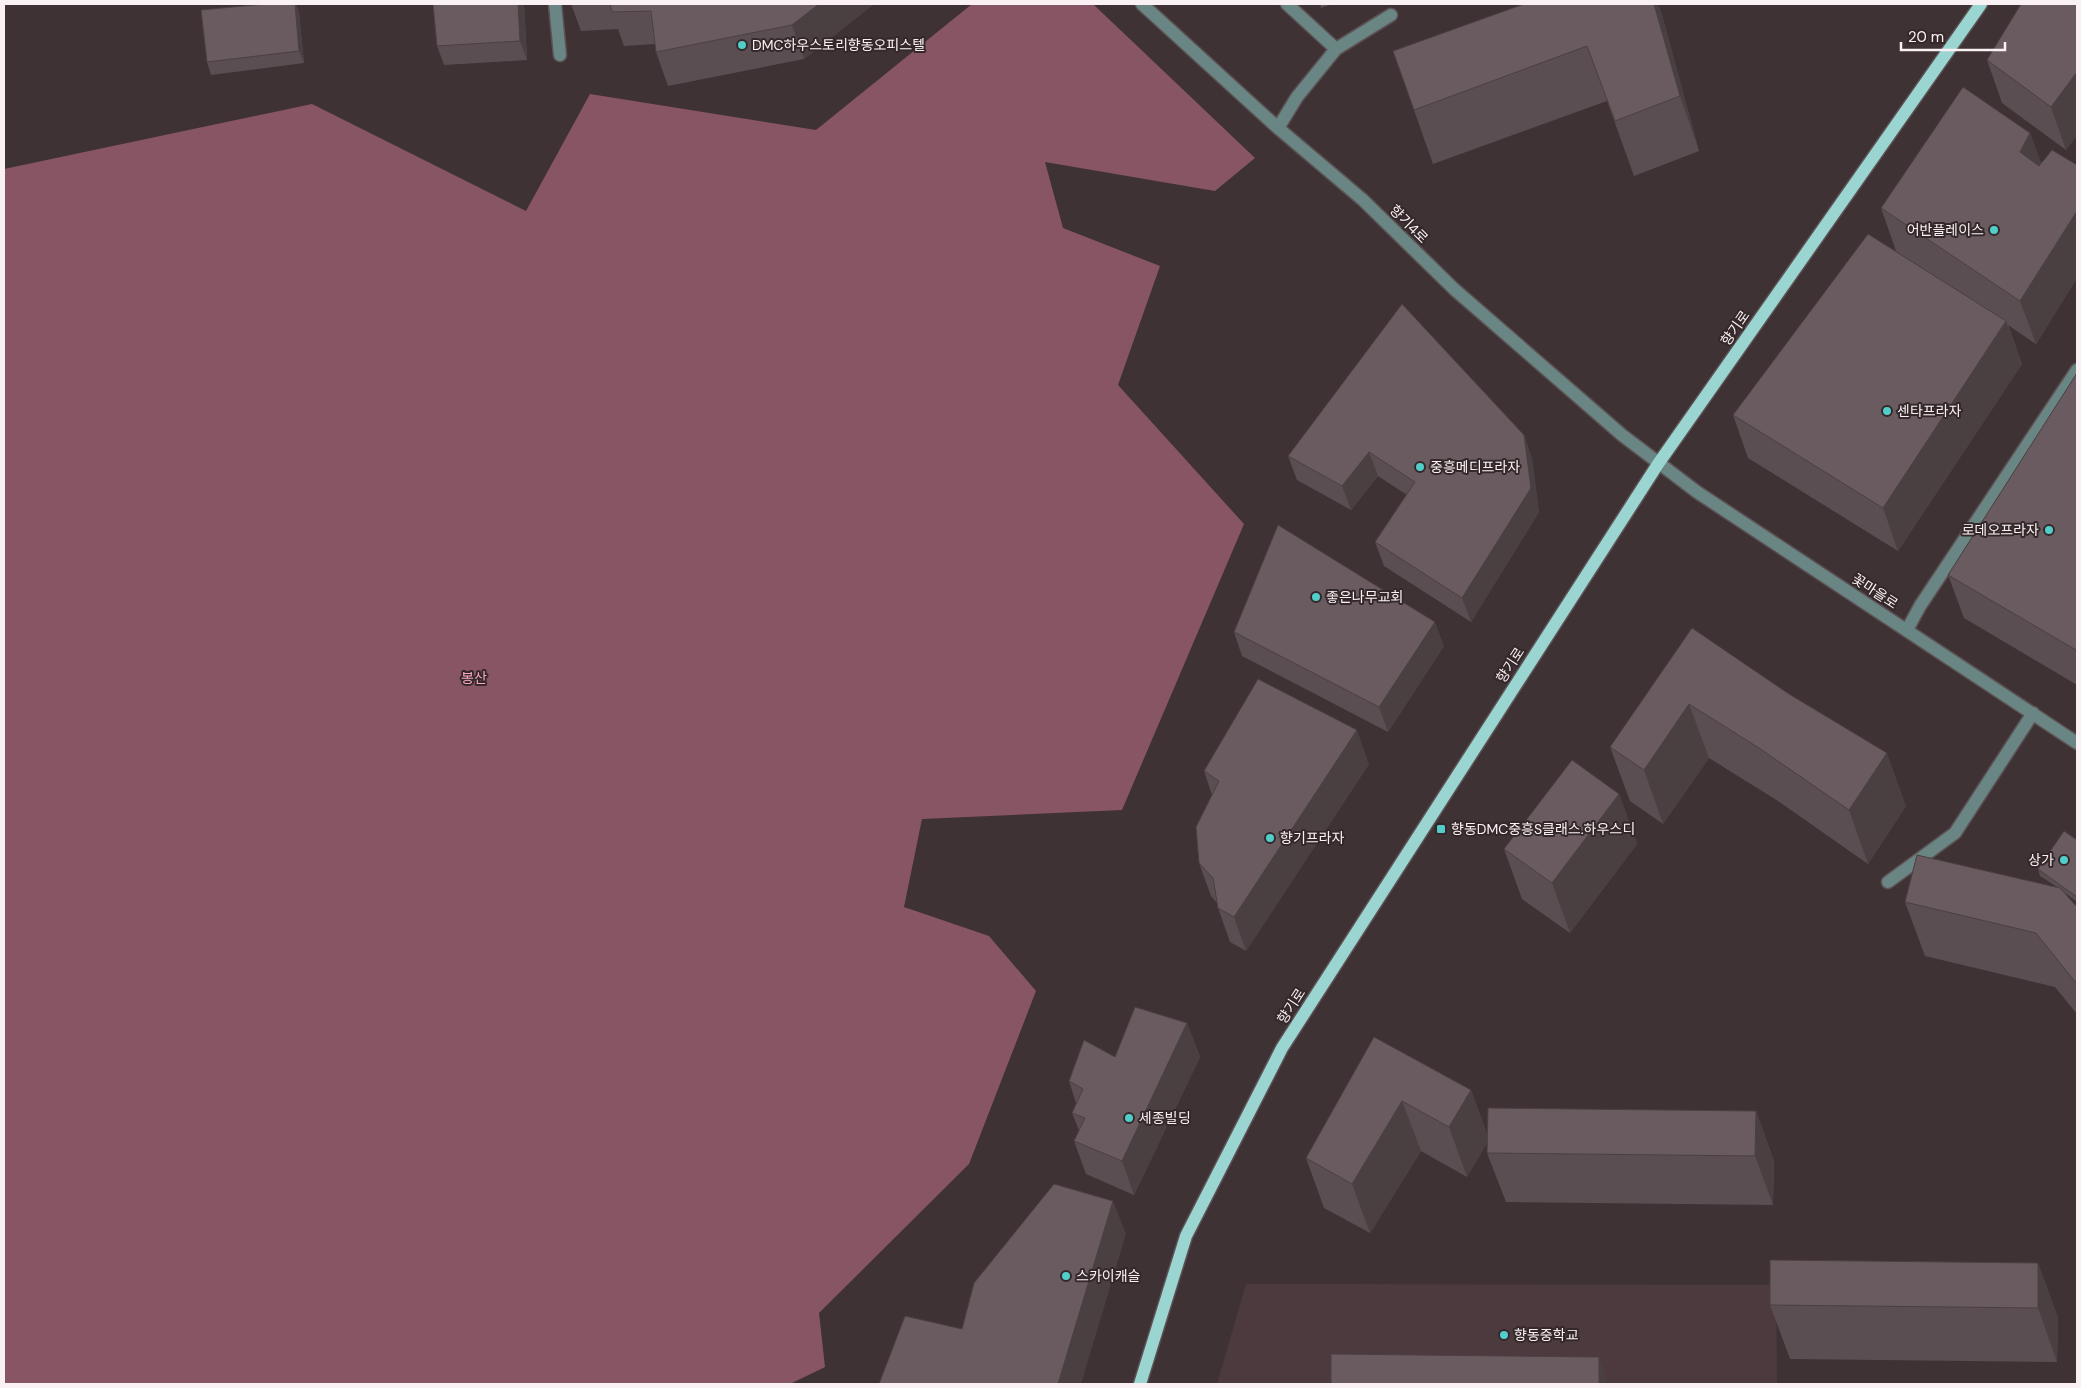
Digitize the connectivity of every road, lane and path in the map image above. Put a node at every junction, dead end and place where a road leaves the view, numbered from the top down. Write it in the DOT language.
graph roads {
  1 [pos="555,4"];
  2 [pos="1142,4"];
  3 [pos="1287,4"];
  4 [pos="1981,4"];
  5 [pos="1391,15"];
  6 [pos="1336,49"];
  7 [pos="560,55"];
  8 [pos="1278,128"];
  9 [pos="2077,370"];
  10 [pos="1658,464"];
  11 [pos="1907,630"];
  12 [pos="2033,713"];
  13 [pos="2077,743"];
  14 [pos="1888,882"];
  15 [pos="1140,1384"];
  1 -- 7 [label="street"];
  2 -- 8 [label="street, 향기4로"];
  3 -- 6 [label="street"];
  4 -- 10 [label="main road, 향기로"];
  5 -- 6 [label="street"];
  6 -- 8 [label="street"];
  8 -- 10 [label="street, 향기4로"];
  9 -- 11 [label="street"];
  10 -- 11 [label="street, 꽃마을로"];
  10 -- 15 [label="main road, 향기로"];
  11 -- 12 [label="street, 꽃마을로"];
  12 -- 13 [label="street, 꽃마을로"];
  12 -- 14 [label="street"];
}
